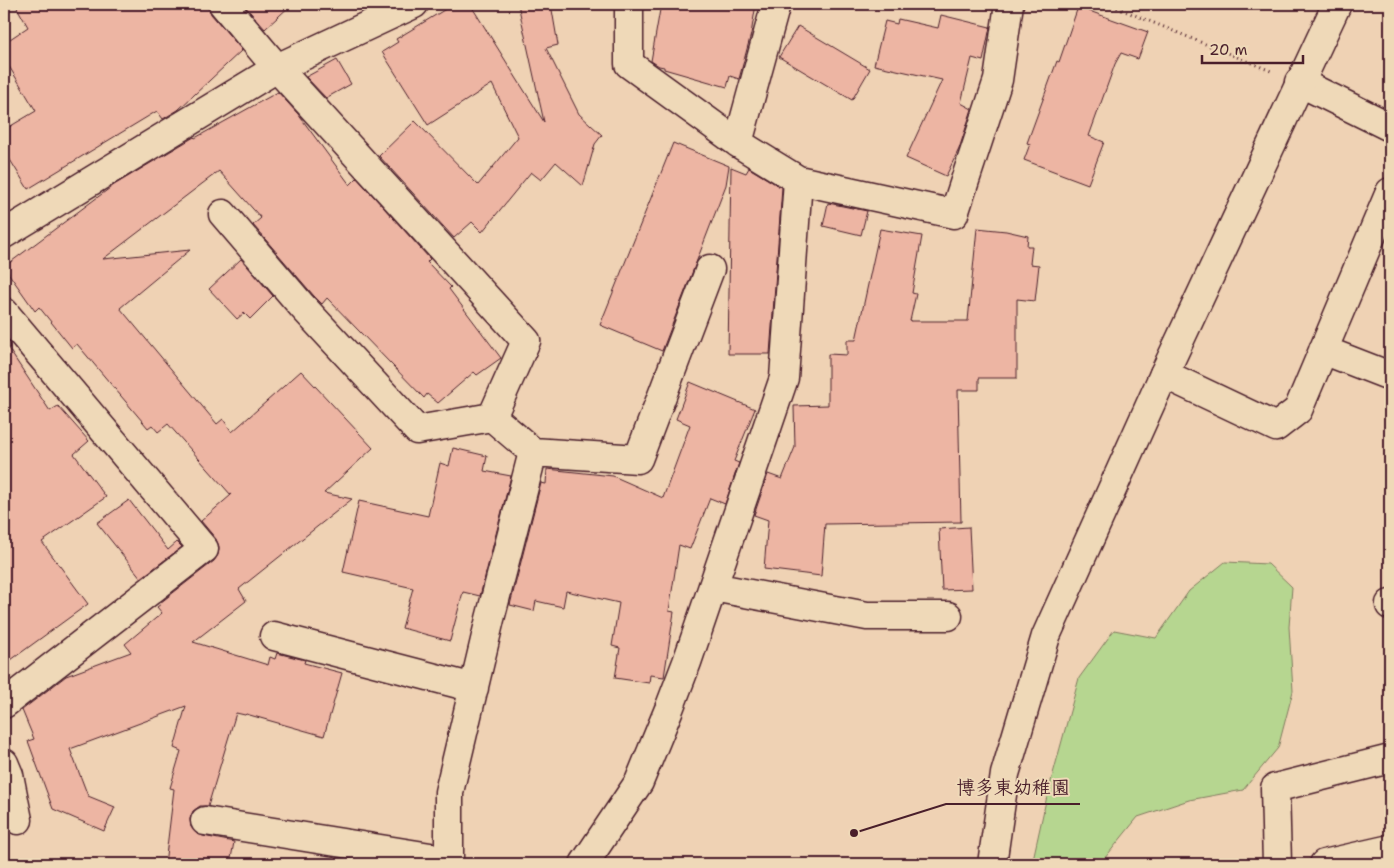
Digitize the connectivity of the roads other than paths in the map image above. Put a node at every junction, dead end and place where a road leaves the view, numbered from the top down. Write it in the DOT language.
graph roads {
  1 [pos="223,4"];
  2 [pos="414,4"];
  3 [pos="629,4"];
  4 [pos="776,4"];
  5 [pos="1009,4"];
  6 [pos="1337,4"];
  7 [pos="277,68"];
  8 [pos="1299,82"];
  9 [pos="1390,127"];
  10 [pos="738,143"];
  11 [pos="798,180"];
  12 [pos="1390,192"];
  13 [pos="223,214"];
  14 [pos="4,234"];
  15 [pos="710,269"];
  16 [pos="4,312"];
  17 [pos="1323,350"];
  18 [pos="1164,374"];
  19 [pos="1390,376"];
  20 [pos="492,417"];
  21 [pos="533,452"];
  22 [pos="713,588"];
  23 [pos="948,616"];
  24 [pos="274,636"];
  25 [pos="474,688"];
  26 [pos="4,704"];
  27 [pos="1390,759"];
  28 [pos="4,764"];
  29 [pos="18,820"];
  30 [pos="205,821"];
  31 [pos="1390,849"];
  32 [pos="449,862"];
  33 [pos="584,864"];
  34 [pos="992,864"];
  35 [pos="1277,864"];
  36 [pos="1324,864"];
  1 -- 7 [label="street"];
  2 -- 7 [label="street"];
  3 -- 10 [label="street"];
  4 -- 10 [label="street"];
  5 -- 11 [label="street"];
  6 -- 8 [label="street"];
  7 -- 14 [label="street"];
  7 -- 20 [label="street"];
  8 -- 9 [label="street"];
  8 -- 18 [label="street"];
  10 -- 11 [label="street"];
  11 -- 22 [label="street"];
  12 -- 17 [label="street"];
  13 -- 20 [label="street"];
  15 -- 21 [label="street"];
  16 -- 26 [label="street"];
  17 -- 18 [label="street"];
  17 -- 19 [label="street"];
  18 -- 34 [label="street"];
  20 -- 21 [label="street"];
  21 -- 25 [label="street"];
  22 -- 23 [label="street"];
  22 -- 33 [label="street"];
  24 -- 25 [label="street"];
  25 -- 32 [label="street"];
  27 -- 35 [label="street"];
  28 -- 29 [label="street"];
  30 -- 32 [label="street"];
  31 -- 36 [label="street"];
}
